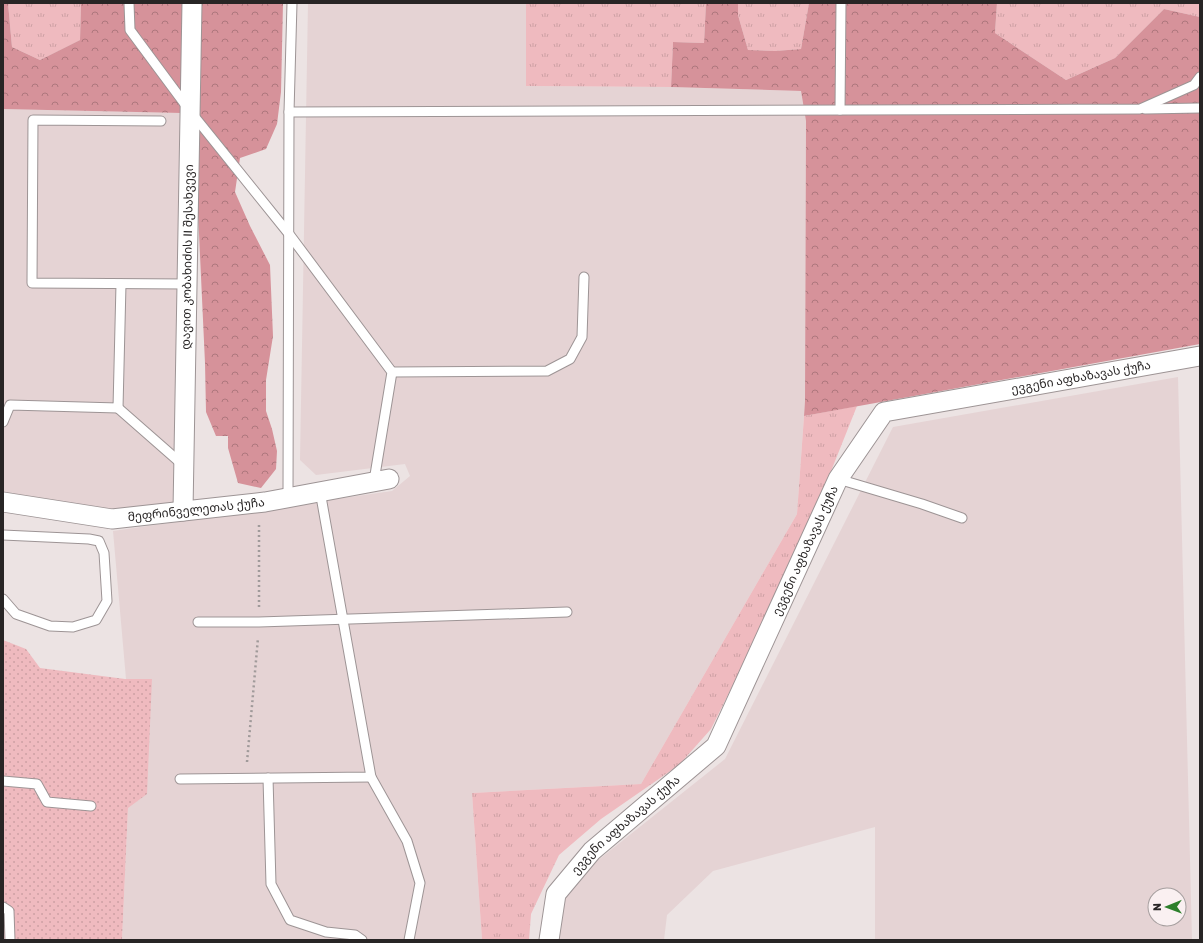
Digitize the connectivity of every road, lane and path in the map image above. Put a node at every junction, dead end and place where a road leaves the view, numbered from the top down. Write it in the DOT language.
graph roads {
  1 [pos="129,3"];
  2 [pos="192,3"];
  3 [pos="292,3"];
  4 [pos="841,3"];
  5 [pos="1200,77"];
  6 [pos="1200,108"];
  7 [pos="1140,109"];
  8 [pos="840,110"];
  9 [pos="190,111"];
  10 [pos="289,112"];
  11 [pos="161,121"];
  12 [pos="289,234"];
  13 [pos="584,277"];
  14 [pos="121,284"];
  15 [pos="187,284"];
  16 [pos="1200,356"];
  17 [pos="392,372"];
  18 [pos="118,408"];
  19 [pos="3,422"];
  20 [pos="184,465"];
  21 [pos="838,479"];
  22 [pos="382,480"];
  23 [pos="320,491"];
  24 [pos="288,497"];
  25 [pos="3,502"];
  26 [pos="260,502"];
  27 [pos="183,511"];
  28 [pos="962,518"];
  29 [pos="3,535"];
  30 [pos="3,600"];
  31 [pos="566,612"];
  32 [pos="343,619"];
  33 [pos="198,622"];
  34 [pos="259,622"];
  35 [pos="371,777"];
  36 [pos="268,778"];
  37 [pos="245,779"];
  38 [pos="180,780"];
  39 [pos="3,781"];
  40 [pos="91,806"];
  41 [pos="3,907"];
  42 [pos="10,940"];
  43 [pos="362,940"];
  44 [pos="409,940"];
  45 [pos="549,940"];
  1 -- 9 [label="lane"];
  2 -- 9 [label="street, დავით კობახიძის II შესახვევი"];
  3 -- 10 [label="lane"];
  4 -- 8 [label="lane"];
  5 -- 7 [label="lane"];
  6 -- 7 [label="lane"];
  7 -- 8 [label="lane"];
  8 -- 10 [label="lane"];
  9 -- 12 [label="lane"];
  9 -- 15 [label="street, დავით კობახიძის II შესახვევი"];
  10 -- 12 [label="lane"];
  11 -- 14 [label="lane"];
  12 -- 17 [label="lane"];
  12 -- 24 [label="lane"];
  13 -- 17 [label="lane"];
  14 -- 15 [label="lane"];
  14 -- 18 [label="lane"];
  15 -- 20 [label="street, დავით კობახიძის II შესახვევი"];
  16 -- 21 [label="street, ევგენი აფხაზავას ქუჩა"];
  17 -- 22 [label="lane"];
  18 -- 19 [label="lane"];
  18 -- 20 [label="lane"];
  20 -- 27 [label="street, დავით კობახიძის II შესახვევი"];
  21 -- 28 [label="lane"];
  21 -- 45 [label="street, ევგენი აფხაზავას ქუჩა"];
  22 -- 23 [label="street, მეფრინველეთას ქუჩა"];
  23 -- 24 [label="street, მეფრინველეთას ქუჩა"];
  23 -- 32 [label="lane"];
  24 -- 26 [label="street, მეფრინველეთას ქუჩა"];
  25 -- 27 [label="street, მეფრინველეთას ქუჩა"];
  26 -- 27 [label="street, მეფრინველეთას ქუჩა"];
  26 -- 34 [label="path"];
  29 -- 30 [label="lane"];
  31 -- 32 [label="lane"];
  32 -- 34 [label="lane"];
  32 -- 35 [label="lane"];
  33 -- 34 [label="lane"];
  34 -- 37 [label="path"];
  35 -- 36 [label="lane"];
  35 -- 44 [label="lane"];
  36 -- 37 [label="lane"];
  36 -- 43 [label="lane"];
  37 -- 38 [label="lane"];
  39 -- 40 [label="lane"];
  41 -- 42 [label="lane"];
}
